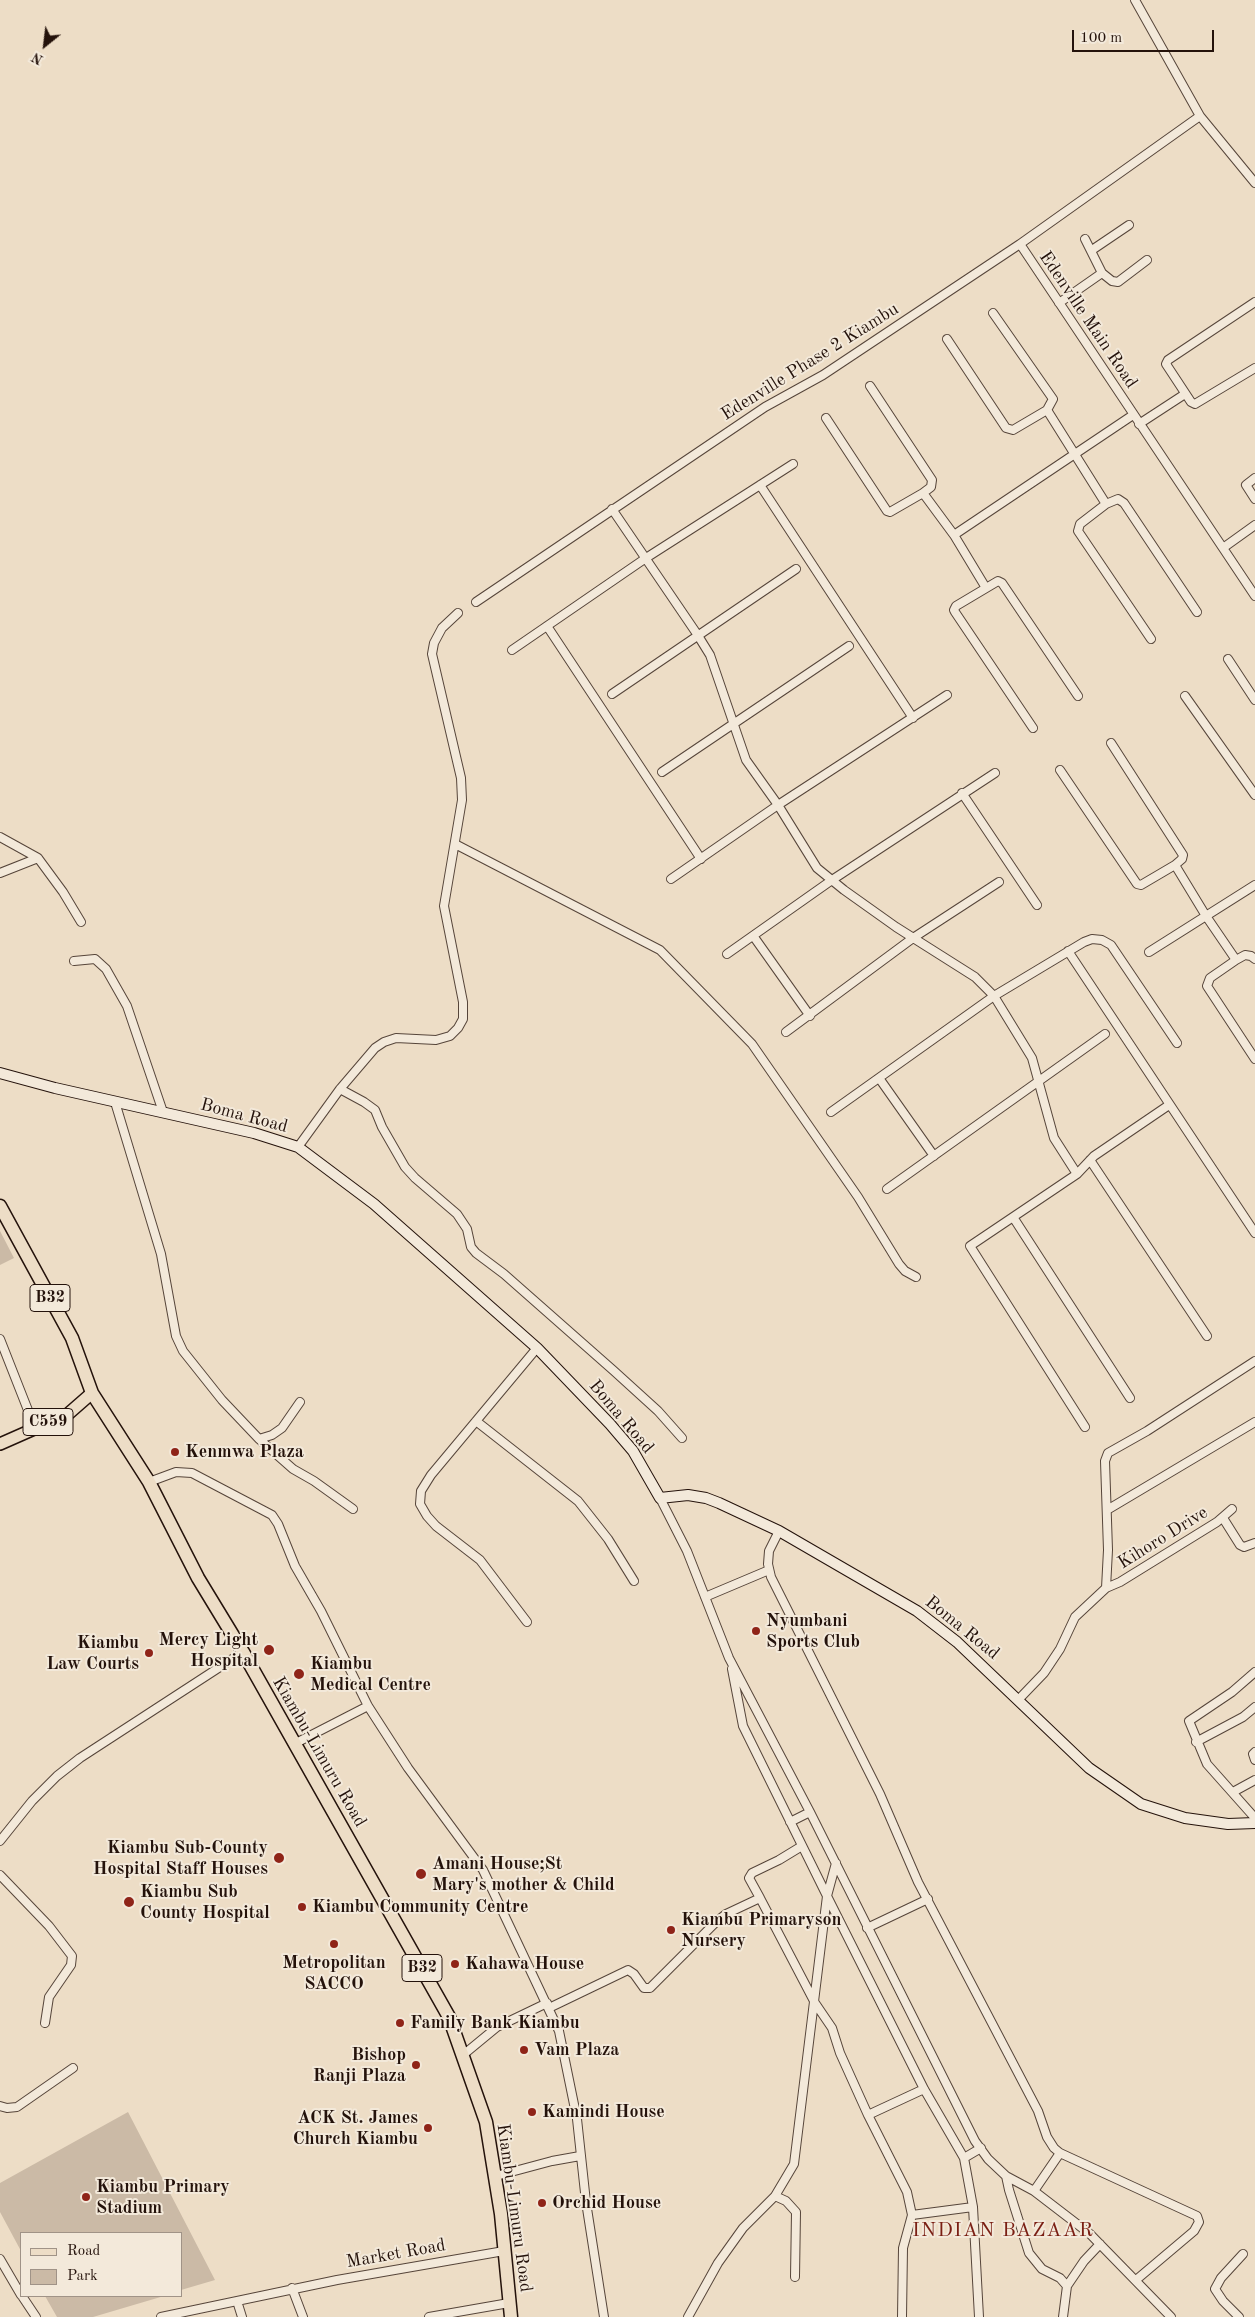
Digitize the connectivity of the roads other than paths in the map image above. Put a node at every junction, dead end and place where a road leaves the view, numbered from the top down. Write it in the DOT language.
graph roads {
  1 [pos="1135,0"];
  2 [pos="1200,116"];
  3 [pos="1255,183"];
  4 [pos="1129,225"];
  5 [pos="1085,239"];
  6 [pos="1020,244"];
  7 [pos="1092,250"];
  8 [pos="1147,260"];
  9 [pos="1102,273"];
  10 [pos="1255,302"];
  11 [pos="1059,303"];
  12 [pos="993,313"];
  13 [pos="947,339"];
  14 [pos="1255,368"];
  15 [pos="870,386"];
  16 [pos="1185,394"];
  17 [pos="1047,410"];
  18 [pos="1133,415"];
  19 [pos="826,418"];
  20 [pos="1139,424"];
  21 [pos="1074,453"];
  22 [pos="793,464"];
  23 [pos="1255,478"];
  24 [pos="760,485"];
  25 [pos="923,493"];
  26 [pos="1255,499"];
  27 [pos="1106,504"];
  28 [pos="614,507"];
  29 [pos="1255,525"];
  30 [pos="954,535"];
  31 [pos="1223,548"];
  32 [pos="646,558"];
  33 [pos="796,569"];
  34 [pos="986,588"];
  35 [pos="1255,596"];
  36 [pos="476,602"];
  37 [pos="1197,612"];
  38 [pos="458,613"];
  39 [pos="547,626"];
  40 [pos="698,634"];
  41 [pos="1151,639"];
  42 [pos="849,646"];
  43 [pos="512,650"];
  44 [pos="1228,659"];
  45 [pos="612,694"];
  46 [pos="947,696"];
  47 [pos="1078,696"];
  48 [pos="1185,696"];
  49 [pos="1255,700"];
  50 [pos="913,718"];
  51 [pos="733,724"];
  52 [pos="1033,728"];
  53 [pos="1111,743"];
  54 [pos="1060,770"];
  55 [pos="662,772"];
  56 [pos="995,773"];
  57 [pos="962,793"];
  58 [pos="1255,795"];
  59 [pos="778,805"];
  60 [pos="0,837"];
  61 [pos="455,844"];
  62 [pos="38,858"];
  63 [pos="701,859"];
  64 [pos="1175,864"];
  65 [pos="0,873"];
  66 [pos="671,879"];
  67 [pos="832,880"];
  68 [pos="999,882"];
  69 [pos="1255,885"];
  70 [pos="1037,905"];
  71 [pos="1206,916"];
  72 [pos="81,922"];
  73 [pos="754,936"];
  74 [pos="913,938"];
  75 [pos="1068,951"];
  76 [pos="1149,952"];
  77 [pos="727,954"];
  78 [pos="1255,959"];
  79 [pos="1236,960"];
  80 [pos="74,961"];
  81 [pos="994,996"];
  82 [pos="810,1016"];
  83 [pos="786,1032"];
  84 [pos="1105,1034"];
  85 [pos="1177,1043"];
  86 [pos="1255,1059"];
  87 [pos="0,1073"];
  88 [pos="879,1078"];
  89 [pos="1039,1081"];
  90 [pos="340,1089"];
  91 [pos="115,1102"];
  92 [pos="1169,1105"];
  93 [pos="163,1112"];
  94 [pos="831,1112"];
  95 [pos="298,1147"];
  96 [pos="934,1156"];
  97 [pos="1090,1160"];
  98 [pos="1077,1174"];
  99 [pos="887,1189"];
  100 [pos="0,1206"];
  101 [pos="1013,1217"];
  102 [pos="1255,1233"];
  103 [pos="916,1277"];
  104 [pos="1207,1336"];
  105 [pos="0,1340"];
  106 [pos="537,1348"];
  107 [pos="1255,1361"];
  108 [pos="92,1393"];
  109 [pos="1130,1398"];
  110 [pos="300,1402"];
  111 [pos="476,1421"];
  112 [pos="1255,1422"];
  113 [pos="1085,1427"];
  114 [pos="35,1428"];
  115 [pos="682,1438"];
  116 [pos="260,1439"];
  117 [pos="0,1444"];
  118 [pos="149,1482"];
  119 [pos="660,1498"];
  120 [pos="352,1509"];
  121 [pos="1232,1509"];
  122 [pos="1107,1510"];
  123 [pos="1222,1518"];
  124 [pos="779,1532"];
  125 [pos="1255,1543"];
  126 [pos="770,1570"];
  127 [pos="634,1582"];
  128 [pos="1106,1588"];
  129 [pos="705,1597"];
  130 [pos="527,1622"];
  131 [pos="242,1652"];
  132 [pos="729,1658"];
  133 [pos="1255,1672"];
  134 [pos="1019,1699"];
  135 [pos="368,1706"];
  136 [pos="1255,1707"];
  137 [pos="1196,1742"];
  138 [pos="294,1744"];
  139 [pos="1255,1752"];
  140 [pos="1255,1760"];
  141 [pos="1255,1780"];
  142 [pos="1233,1792"];
  143 [pos="810,1812"];
  144 [pos="1255,1818"];
  145 [pos="790,1822"];
  146 [pos="1255,1823"];
  147 [pos="0,1841"];
  148 [pos="802,1846"];
  149 [pos="836,1863"];
  150 [pos="0,1876"];
  151 [pos="827,1896"];
  152 [pos="760,1898"];
  153 [pos="928,1899"];
  154 [pos="867,1928"];
  155 [pos="816,2003"];
  156 [pos="548,2006"];
  157 [pos="45,2024"];
  158 [pos="463,2055"];
  159 [pos="72,2068"];
  160 [pos="924,2089"];
  161 [pos="0,2106"];
  162 [pos="868,2115"];
  163 [pos="980,2148"];
  164 [pos="1060,2153"];
  165 [pos="580,2156"];
  166 [pos="964,2158"];
  167 [pos="496,2176"];
  168 [pos="1006,2176"];
  169 [pos="1034,2191"];
  170 [pos="774,2196"];
  171 [pos="973,2207"];
  172 [pos="912,2215"];
  173 [pos="1100,2244"];
  174 [pos="504,2251"];
  175 [pos="1243,2254"];
  176 [pos="0,2259"];
  177 [pos="795,2277"];
  178 [pos="1136,2280"];
  179 [pos="1067,2286"];
  180 [pos="292,2288"];
  181 [pos="20,2293"];
  182 [pos="22,2297"];
  183 [pos="237,2301"];
  184 [pos="509,2302"];
  185 [pos="36,2317"];
  186 [pos="161,2317"];
  187 [pos="242,2317"];
  188 [pos="303,2317"];
  189 [pos="429,2317"];
  190 [pos="511,2317"];
  191 [pos="604,2317"];
  192 [pos="688,2317"];
  193 [pos="902,2317"];
  194 [pos="979,2317"];
  195 [pos="1063,2317"];
  196 [pos="1171,2317"];
  197 [pos="1239,2317"];
  1 -- 2 [label="street"];
  2 -- 3 [label="street"];
  2 -- 6 [label="street, Edenville Main Road"];
  4 -- 7 [label="street"];
  5 -- 7 [label="street"];
  6 -- 11 [label="street, Edenville Main Road"];
  6 -- 28 [label="street, Edenville Phase 2 Kiambu"];
  7 -- 9 [label="street"];
  8 -- 9 [label="street"];
  9 -- 11 [label="street"];
  10 -- 16 [label="street"];
  11 -- 18 [label="street, Edenville Main Road"];
  12 -- 17 [label="street"];
  13 -- 17 [label="street"];
  14 -- 16 [label="street"];
  15 -- 25 [label="street"];
  16 -- 20 [label="street"];
  17 -- 21 [label="street"];
  18 -- 20 [label="street, Edenville Main Road"];
  18 -- 21 [label="street"];
  19 -- 25 [label="street"];
  20 -- 31 [label="street, Edenville Main Road"];
  21 -- 27 [label="street"];
  21 -- 30 [label="street"];
  22 -- 24 [label="street"];
  23 -- 26 [label="street"];
  24 -- 32 [label="street"];
  24 -- 50 [label="street"];
  25 -- 30 [label="street"];
  27 -- 37 [label="street"];
  27 -- 41 [label="street"];
  28 -- 32 [label="street"];
  28 -- 36 [label="street, Edenville Phase 2 Kiambu"];
  29 -- 31 [label="street"];
  30 -- 34 [label="street"];
  31 -- 35 [label="street, Edenville Main Road"];
  32 -- 39 [label="street"];
  32 -- 40 [label="street"];
  33 -- 40 [label="street"];
  34 -- 47 [label="street"];
  34 -- 52 [label="street"];
  38 -- 61 [label="street"];
  39 -- 43 [label="street"];
  39 -- 63 [label="street"];
  40 -- 45 [label="street"];
  40 -- 51 [label="street"];
  42 -- 51 [label="street"];
  44 -- 49 [label="street"];
  46 -- 50 [label="street"];
  48 -- 58 [label="street"];
  50 -- 59 [label="street"];
  51 -- 55 [label="street"];
  51 -- 59 [label="street"];
  53 -- 64 [label="street"];
  54 -- 64 [label="street"];
  56 -- 57 [label="street"];
  57 -- 67 [label="street"];
  57 -- 70 [label="street"];
  59 -- 63 [label="street"];
  59 -- 67 [label="street"];
  60 -- 62 [label="street"];
  61 -- 90 [label="street"];
  61 -- 103 [label="street"];
  62 -- 65 [label="street"];
  62 -- 72 [label="street"];
  63 -- 66 [label="street"];
  64 -- 71 [label="street"];
  67 -- 73 [label="street"];
  67 -- 74 [label="street"];
  68 -- 74 [label="street"];
  69 -- 71 [label="street"];
  71 -- 76 [label="street"];
  71 -- 79 [label="street"];
  73 -- 77 [label="street"];
  73 -- 82 [label="street"];
  74 -- 81 [label="street"];
  74 -- 82 [label="street"];
  75 -- 81 [label="street"];
  75 -- 85 [label="street"];
  75 -- 92 [label="street"];
  78 -- 79 [label="street"];
  79 -- 86 [label="street"];
  80 -- 93 [label="street"];
  81 -- 88 [label="street"];
  81 -- 89 [label="street"];
  82 -- 83 [label="street"];
  84 -- 89 [label="street"];
  87 -- 91 [label="main road, Boma Road"];
  88 -- 94 [label="street"];
  88 -- 96 [label="street"];
  89 -- 96 [label="street"];
  89 -- 98 [label="street"];
  90 -- 95 [label="street"];
  90 -- 115 [label="street"];
  91 -- 93 [label="main road, Boma Road"];
  91 -- 116 [label="street"];
  92 -- 97 [label="street"];
  92 -- 102 [label="street"];
  93 -- 95 [label="main road, Boma Road"];
  95 -- 106 [label="main road, Boma Road"];
  96 -- 99 [label="street"];
  97 -- 98 [label="street"];
  97 -- 104 [label="street"];
  98 -- 101 [label="street"];
  100 -- 108 [label="highway, Kiambu-Limuru Road / B32"];
  101 -- 109 [label="street"];
  101 -- 113 [label="street"];
  105 -- 114 [label="street"];
  106 -- 111 [label="street"];
  106 -- 119 [label="main road, Boma Road"];
  107 -- 122 [label="street"];
  108 -- 114 [label="main road, C559"];
  108 -- 118 [label="highway, Kiambu-Limuru Road / B32"];
  110 -- 116 [label="street"];
  111 -- 127 [label="street"];
  111 -- 130 [label="street"];
  112 -- 122 [label="street"];
  114 -- 117 [label="main road, C559"];
  116 -- 120 [label="street"];
  118 -- 131 [label="highway, Kiambu-Limuru Road / B32"];
  118 -- 135 [label="street"];
  119 -- 124 [label="main road, Boma Road"];
  119 -- 129 [label="street"];
  121 -- 123 [label="street, Kihoro Drive"];
  122 -- 128 [label="street"];
  123 -- 125 [label="street"];
  123 -- 128 [label="street, Kihoro Drive"];
  124 -- 126 [label="street"];
  124 -- 134 [label="main road, Boma Road"];
  126 -- 129 [label="street"];
  126 -- 153 [label="street"];
  128 -- 134 [label="street, Kihoro Drive"];
  129 -- 132 [label="street"];
  131 -- 138 [label="highway, Kiambu-Limuru Road / B32"];
  131 -- 147 [label="street"];
  132 -- 143 [label="street"];
  132 -- 145 [label="street"];
  133 -- 137 [label="street"];
  134 -- 146 [label="main road, Boma Road"];
  135 -- 138 [label="street"];
  135 -- 156 [label="street"];
  136 -- 137 [label="street"];
  137 -- 142 [label="street"];
  138 -- 158 [label="highway, Kiambu-Limuru Road / B32"];
  139 -- 140 [label="street"];
  141 -- 142 [label="street"];
  142 -- 144 [label="street"];
  143 -- 145 [label="street"];
  143 -- 149 [label="street"];
  145 -- 148 [label="street"];
  148 -- 151 [label="street"];
  148 -- 152 [label="street"];
  149 -- 151 [label="street"];
  149 -- 154 [label="street"];
  150 -- 157 [label="street"];
  151 -- 155 [label="street"];
  151 -- 160 [label="street"];
  152 -- 155 [label="street"];
  152 -- 156 [label="street"];
  153 -- 154 [label="street"];
  153 -- 164 [label="street"];
  154 -- 163 [label="street"];
  155 -- 162 [label="street"];
  155 -- 170 [label="street"];
  156 -- 158 [label="street"];
  156 -- 165 [label="street"];
  158 -- 167 [label="highway, Kiambu-Limuru Road / B32"];
  159 -- 161 [label="street"];
  160 -- 162 [label="street"];
  160 -- 166 [label="street"];
  162 -- 172 [label="street"];
  163 -- 166 [label="street"];
  163 -- 168 [label="street"];
  164 -- 169 [label="street"];
  164 -- 178 [label="street"];
  165 -- 167 [label="street"];
  165 -- 191 [label="street"];
  166 -- 171 [label="street"];
  167 -- 174 [label="highway, Kiambu-Limuru Road / B32"];
  168 -- 169 [label="street"];
  168 -- 179 [label="street"];
  169 -- 173 [label="street"];
  170 -- 177 [label="street"];
  170 -- 192 [label="street"];
  171 -- 172 [label="street"];
  171 -- 194 [label="street"];
  172 -- 193 [label="street"];
  173 -- 178 [label="street"];
  173 -- 179 [label="street"];
  174 -- 180 [label="street, Market Road"];
  174 -- 184 [label="highway, Kiambu-Limuru Road / B32"];
  175 -- 197 [label="street"];
  176 -- 181 [label="street"];
  178 -- 196 [label="street"];
  179 -- 195 [label="street"];
  180 -- 183 [label="street, Market Road"];
  180 -- 188 [label="street"];
  182 -- 185 [label="street"];
  183 -- 186 [label="street, Market Road"];
  183 -- 187 [label="street"];
  184 -- 189 [label="street"];
  184 -- 190 [label="highway, Kiambu-Limuru Road / B32"];
}
